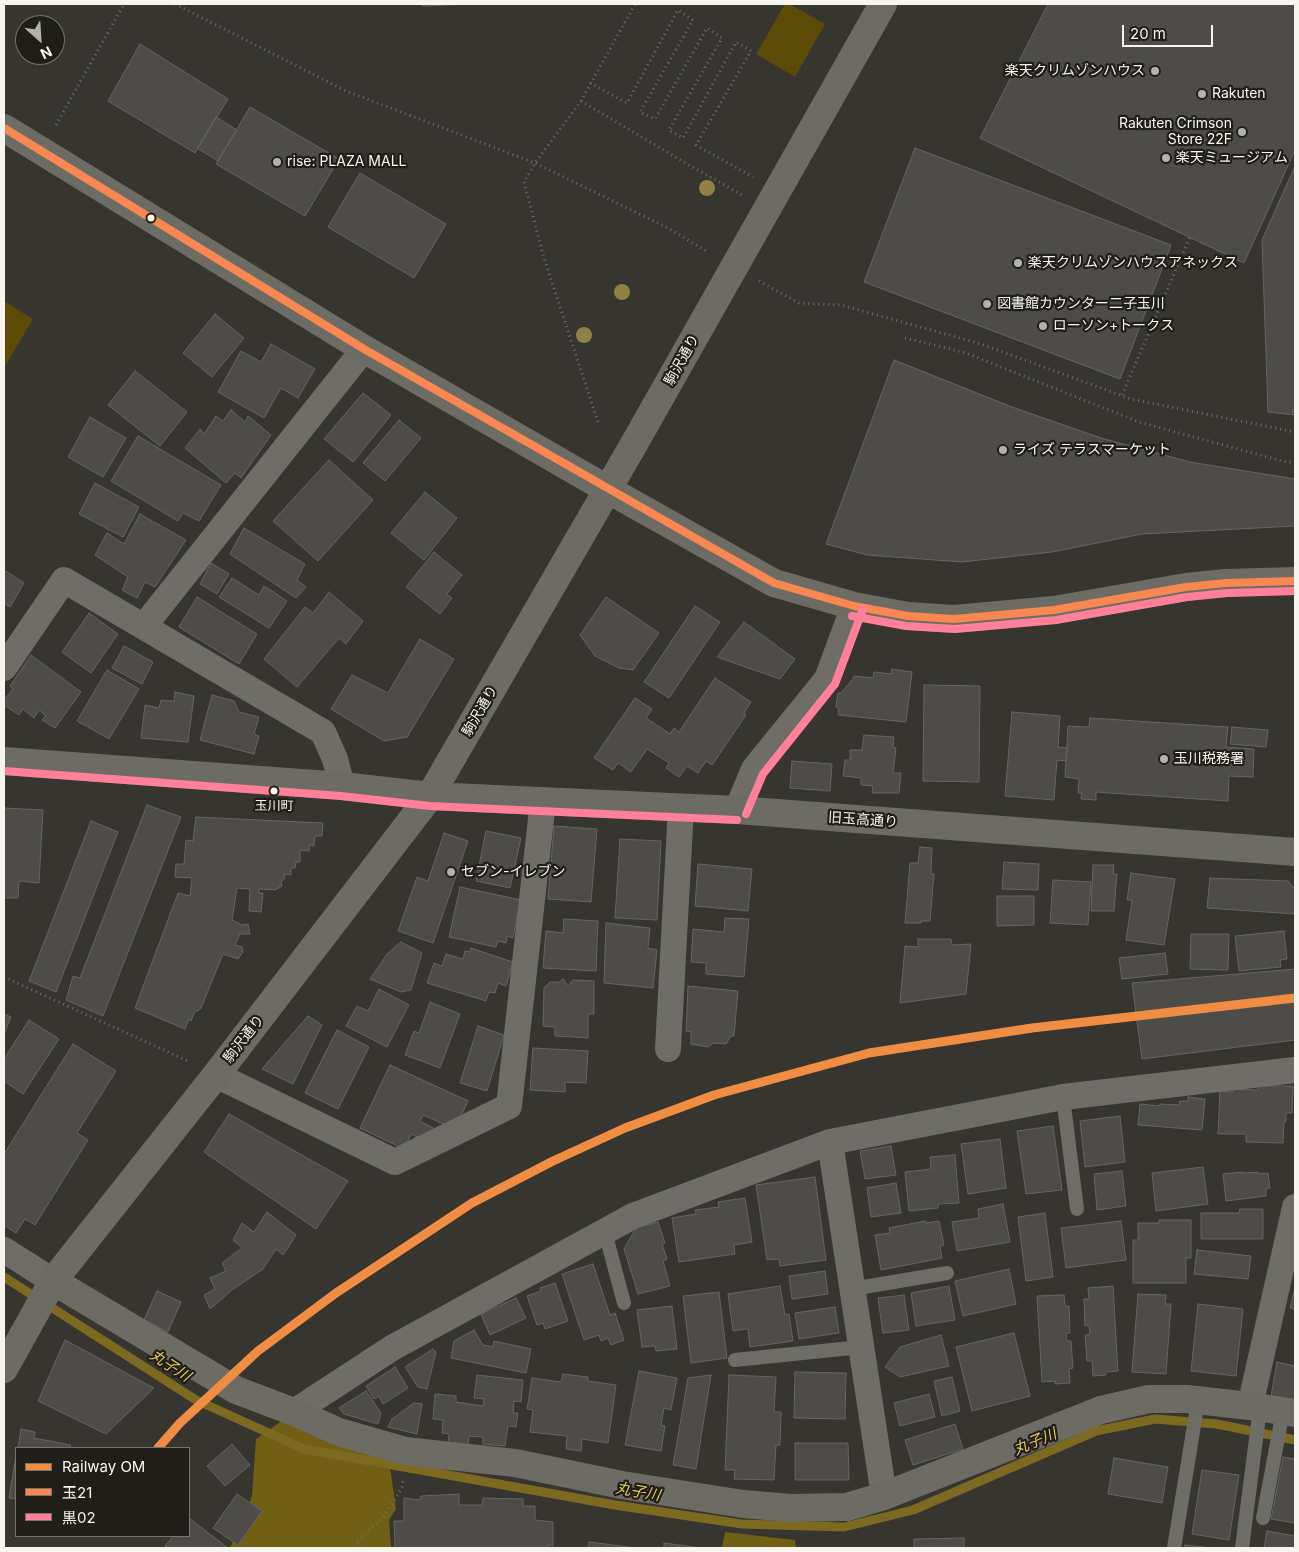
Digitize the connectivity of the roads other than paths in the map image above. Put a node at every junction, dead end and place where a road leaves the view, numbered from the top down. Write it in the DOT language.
graph roads {
  1 [pos="883,4"];
  2 [pos="4,128"];
  3 [pos="364,349"];
  4 [pos="607,489"];
  5 [pos="1295,581"];
  6 [pos="854,606"];
  7 [pos="144,626"];
  8 [pos="4,668"];
  9 [pos="4,761"];
  10 [pos="342,786"];
  11 [pos="430,796"];
  12 [pos="543,801"];
  13 [pos="680,807"];
  14 [pos="737,810"];
  15 [pos="1295,852"];
  16 [pos="668,1049"];
  17 [pos="1295,1070"];
  18 [pos="216,1075"];
  19 [pos="1063,1097"];
  20 [pos="830,1142"];
  21 [pos="1295,1207"];
  22 [pos="1077,1209"];
  23 [pos="605,1232"];
  24 [pos="4,1250"];
  25 [pos="947,1273"];
  26 [pos="53,1281"];
  27 [pos="852,1289"];
  28 [pos="624,1303"];
  29 [pos="861,1347"];
  30 [pos="735,1360"];
  31 [pos="4,1369"];
  32 [pos="1198,1404"];
  33 [pos="294,1412"];
  34 [pos="1271,1415"];
  35 [pos="884,1496"];
  36 [pos="1262,1518"];
  37 [pos="1174,1548"];
  38 [pos="1242,1548"];
  1 -- 4 [label="street, 駒沢通り"];
  2 -- 3 [label="street"];
  3 -- 4 [label="street"];
  3 -- 7 [label="street"];
  4 -- 6 [label="street"];
  4 -- 11 [label="street, 駒沢通り"];
  5 -- 6 [label="street"];
  6 -- 14 [label="street"];
  7 -- 8 [label="street"];
  7 -- 10 [label="street"];
  9 -- 10 [label="street, 旧玉高通り"];
  10 -- 11 [label="street, 旧玉高通り"];
  11 -- 12 [label="street, 旧玉高通り"];
  11 -- 18 [label="street, 駒沢通り"];
  12 -- 13 [label="street, 旧玉高通り"];
  12 -- 18 [label="street"];
  13 -- 14 [label="street, 旧玉高通り"];
  13 -- 16 [label="street"];
  14 -- 15 [label="street, 旧玉高通り"];
  17 -- 19 [label="street"];
  18 -- 26 [label="street, 駒沢通り"];
  19 -- 20 [label="street"];
  19 -- 22 [label="lane"];
  20 -- 23 [label="street"];
  20 -- 27 [label="street"];
  21 -- 34 [label="street"];
  23 -- 28 [label="lane"];
  23 -- 33 [label="street"];
  24 -- 26 [label="street"];
  25 -- 27 [label="lane"];
  26 -- 31 [label="street, 駒沢通り"];
  26 -- 33 [label="street"];
  27 -- 29 [label="street"];
  29 -- 30 [label="lane"];
  29 -- 35 [label="street"];
  32 -- 34 [label="street"];
  32 -- 35 [label="street"];
  32 -- 37 [label="lane"];
  33 -- 35 [label="street"];
  34 -- 36 [label="lane"];
  34 -- 38 [label="lane"];
}
